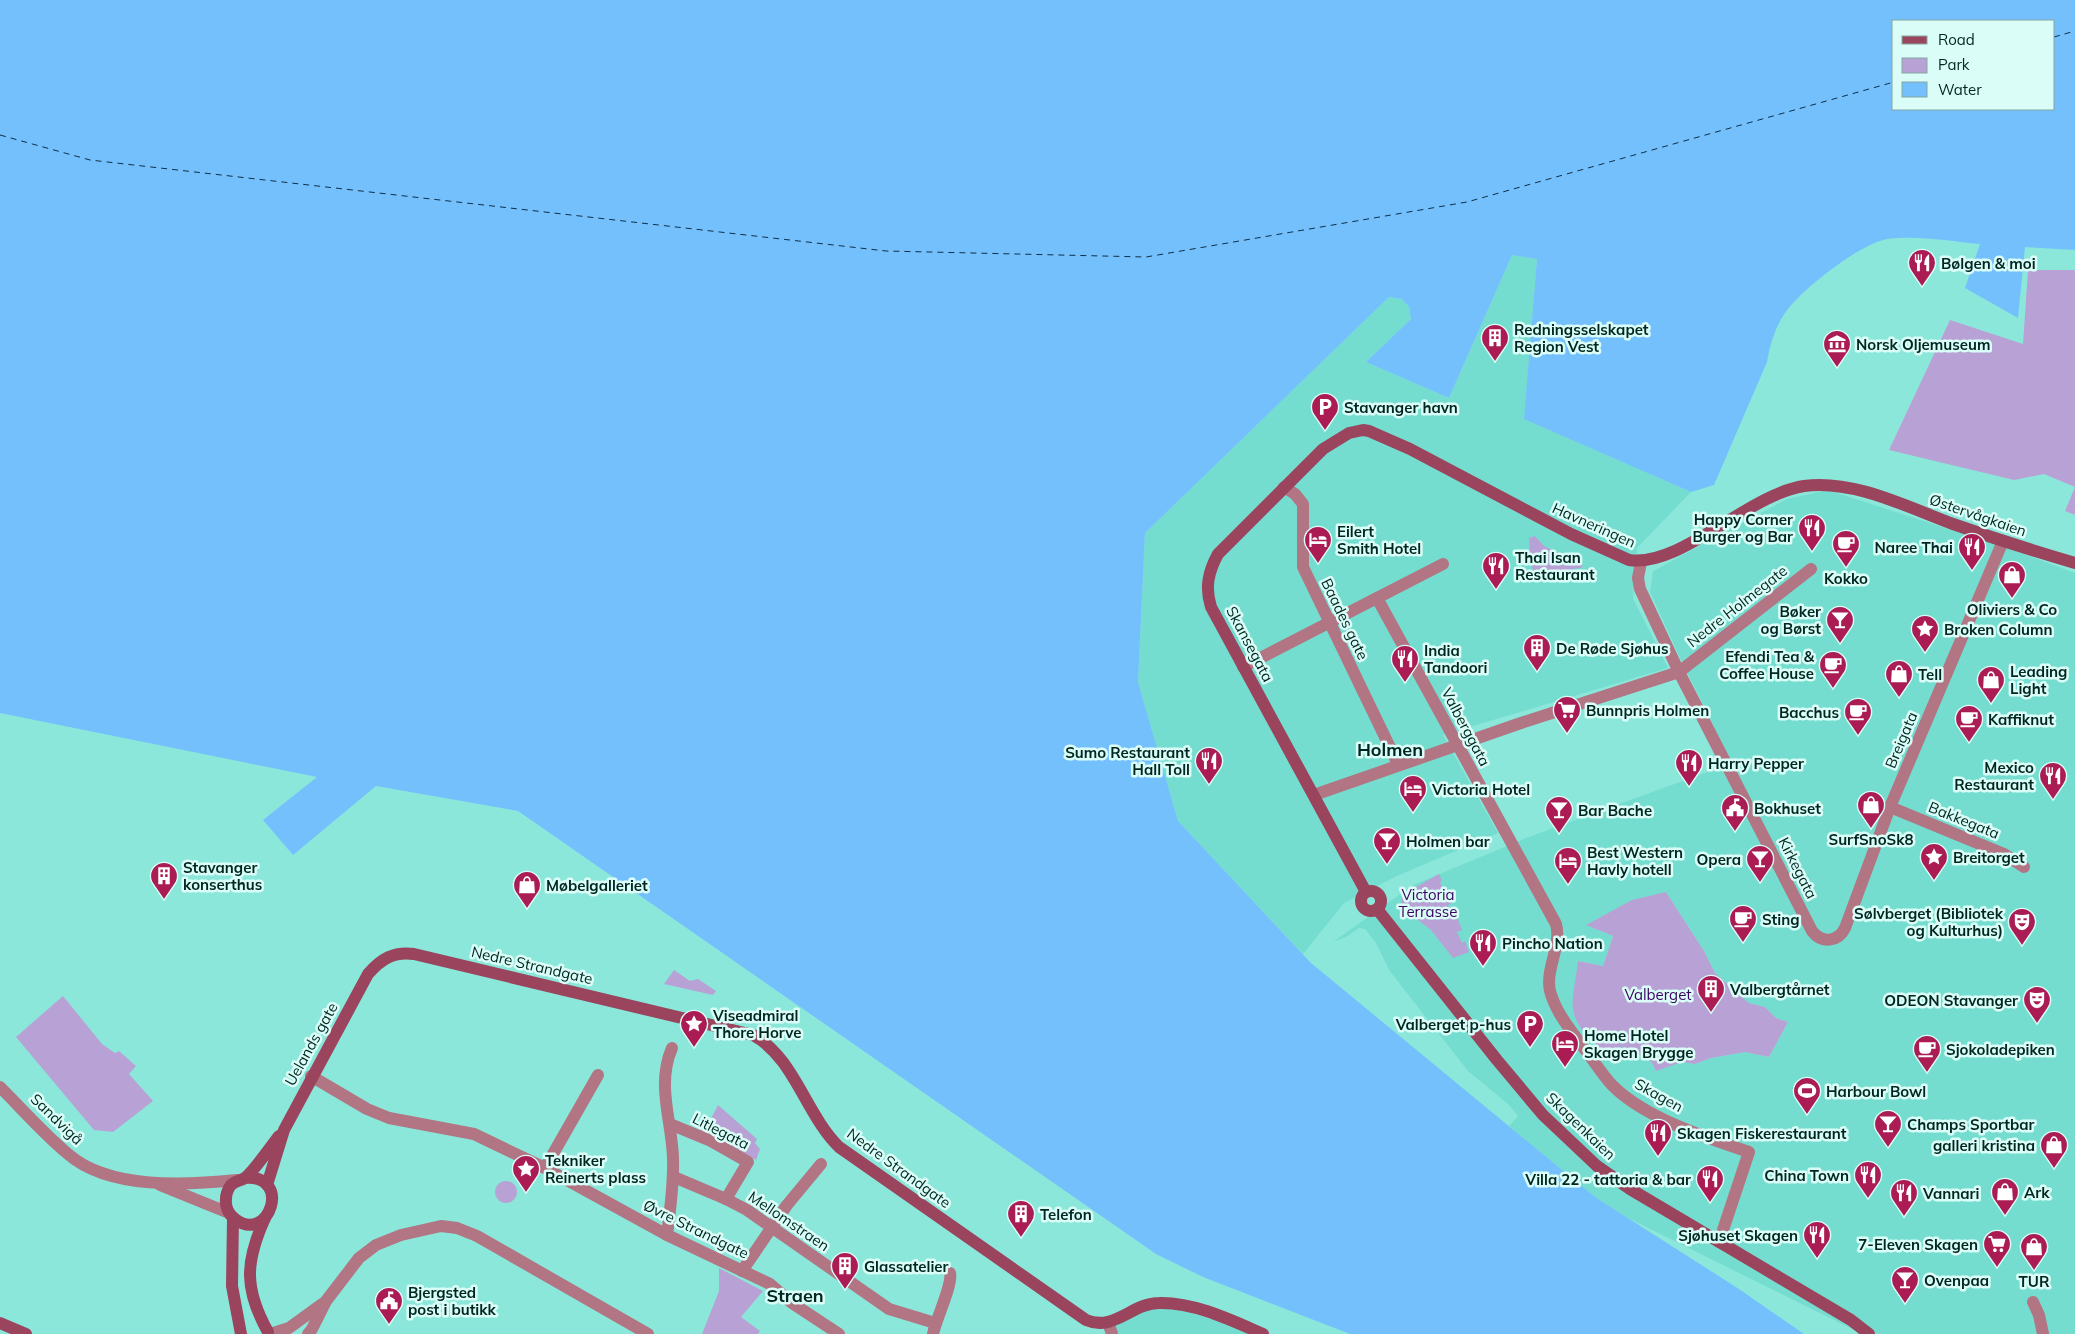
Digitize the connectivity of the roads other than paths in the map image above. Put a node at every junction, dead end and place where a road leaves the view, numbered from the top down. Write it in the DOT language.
graph roads {
  1 [pos="1338,438"];
  2 [pos="1284,486"];
  3 [pos="1871,494"];
  4 [pos="2003,541"];
  5 [pos="1640,562"];
  6 [pos="2075,563"];
  7 [pos="1444,564"];
  8 [pos="1811,569"];
  9 [pos="1377,598"];
  10 [pos="1328,623"];
  11 [pos="1243,667"];
  12 [pos="1679,672"];
  13 [pos="1458,744"];
  14 [pos="1398,764"];
  15 [pos="1314,795"];
  16 [pos="1890,807"];
  17 [pos="2024,867"];
  18 [pos="1366,892"];
  19 [pos="1556,924"];
  20 [pos="1823,940"];
  21 [pos="368,974"];
  22 [pos="672,1048"];
  23 [pos="598,1075"];
  24 [pos="312,1076"];
  25 [pos="0,1087"];
  26 [pos="670,1124"];
  27 [pos="284,1130"];
  28 [pos="821,1164"];
  29 [pos="545,1168"];
  30 [pos="674,1177"];
  31 [pos="241,1179"];
  32 [pos="153,1183"];
  33 [pos="267,1185"];
  34 [pos="726,1199"];
  35 [pos="231,1215"];
  36 [pos="265,1218"];
  37 [pos="771,1227"];
  38 [pos="668,1235"];
  39 [pos="1719,1242"];
  40 [pos="742,1271"];
  41 [pos="950,1273"];
  42 [pos="326,1301"];
  43 [pos="2033,1302"];
  44 [pos="0,1322"];
  45 [pos="1110,1328"];
  46 [pos="2042,1328"];
  47 [pos="934,1329"];
  48 [pos="270,1330"];
  49 [pos="26,1334"];
  50 [pos="241,1334"];
  51 [pos="255,1334"];
  52 [pos="308,1334"];
  53 [pos="648,1334"];
  54 [pos="839,1334"];
  55 [pos="1263,1334"];
  56 [pos="1869,1334"];
  1 -- 2 [label="street, Skansegata"];
  1 -- 5 [label="street, Havneringen"];
  2 -- 10 [label="street, Baades gate"];
  2 -- 11 [label="street, Skansegata"];
  3 -- 4 [label="street, Østervågkaien"];
  3 -- 5 [label="street, Havneringen"];
  4 -- 6 [label="street, Østervågkaien"];
  4 -- 16 [label="street, Breigata"];
  5 -- 12 [label="street, Kirkegata"];
  7 -- 9 [label="street"];
  8 -- 12 [label="street, Nedre Holmegate"];
  9 -- 10 [label="street"];
  9 -- 13 [label="street, Valberggata"];
  10 -- 11 [label="street"];
  10 -- 14 [label="street, Baades gate"];
  11 -- 15 [label="street, Skansegata"];
  12 -- 13 [label="street, Nedre Holmegate"];
  12 -- 20 [label="street, Kirkegata"];
  13 -- 14 [label="street, Nedre Holmegate"];
  13 -- 19 [label="street, Valberggata"];
  14 -- 15 [label="street, Nedre Holmegate"];
  15 -- 18 [label="street, Skansegata"];
  16 -- 17 [label="street, Bakkegata"];
  16 -- 20 [label="street, Breigata"];
  18 -- 39 [label="street, Skagenkaien"];
  19 -- 39 [label="street, Skagen"];
  21 -- 24 [label="street, Uelands gate"];
  21 -- 45 [label="street, Nedre Strandgate"];
  22 -- 26 [label="street"];
  23 -- 29 [label="street"];
  24 -- 27 [label="street, Uelands gate"];
  24 -- 29 [label="street, Øvre Strandgate"];
  25 -- 32 [label="street, Sandvigå"];
  26 -- 30 [label="street"];
  26 -- 34 [label="street, Litlegata"];
  27 -- 31 [label="street, Uelands gate"];
  27 -- 33 [label="street, Uelands gate"];
  28 -- 37 [label="street"];
  29 -- 38 [label="street, Øvre Strandgate"];
  30 -- 34 [label="street, Mellomstraen"];
  30 -- 38 [label="street"];
  31 -- 32 [label="street, Sandvigå"];
  31 -- 33 [label="street"];
  31 -- 35 [label="street"];
  32 -- 35 [label="street, Sandvigå"];
  33 -- 36 [label="street"];
  34 -- 37 [label="street, Mellomstraen"];
  35 -- 36 [label="street"];
  35 -- 50 [label="street"];
  36 -- 48 [label="street"];
  37 -- 40 [label="street"];
  37 -- 47 [label="street, Mellomstraen"];
  38 -- 40 [label="street, Øvre Strandgate"];
  39 -- 56 [label="street, Skagenkaien"];
  40 -- 54 [label="street, Øvre Strandgate"];
  41 -- 47 [label="street"];
  42 -- 48 [label="street"];
  42 -- 52 [label="street"];
  42 -- 53 [label="street"];
  43 -- 46 [label="street"];
  44 -- 49 [label="street"];
  45 -- 55 [label="street"];
  48 -- 51 [label="street"];
}
